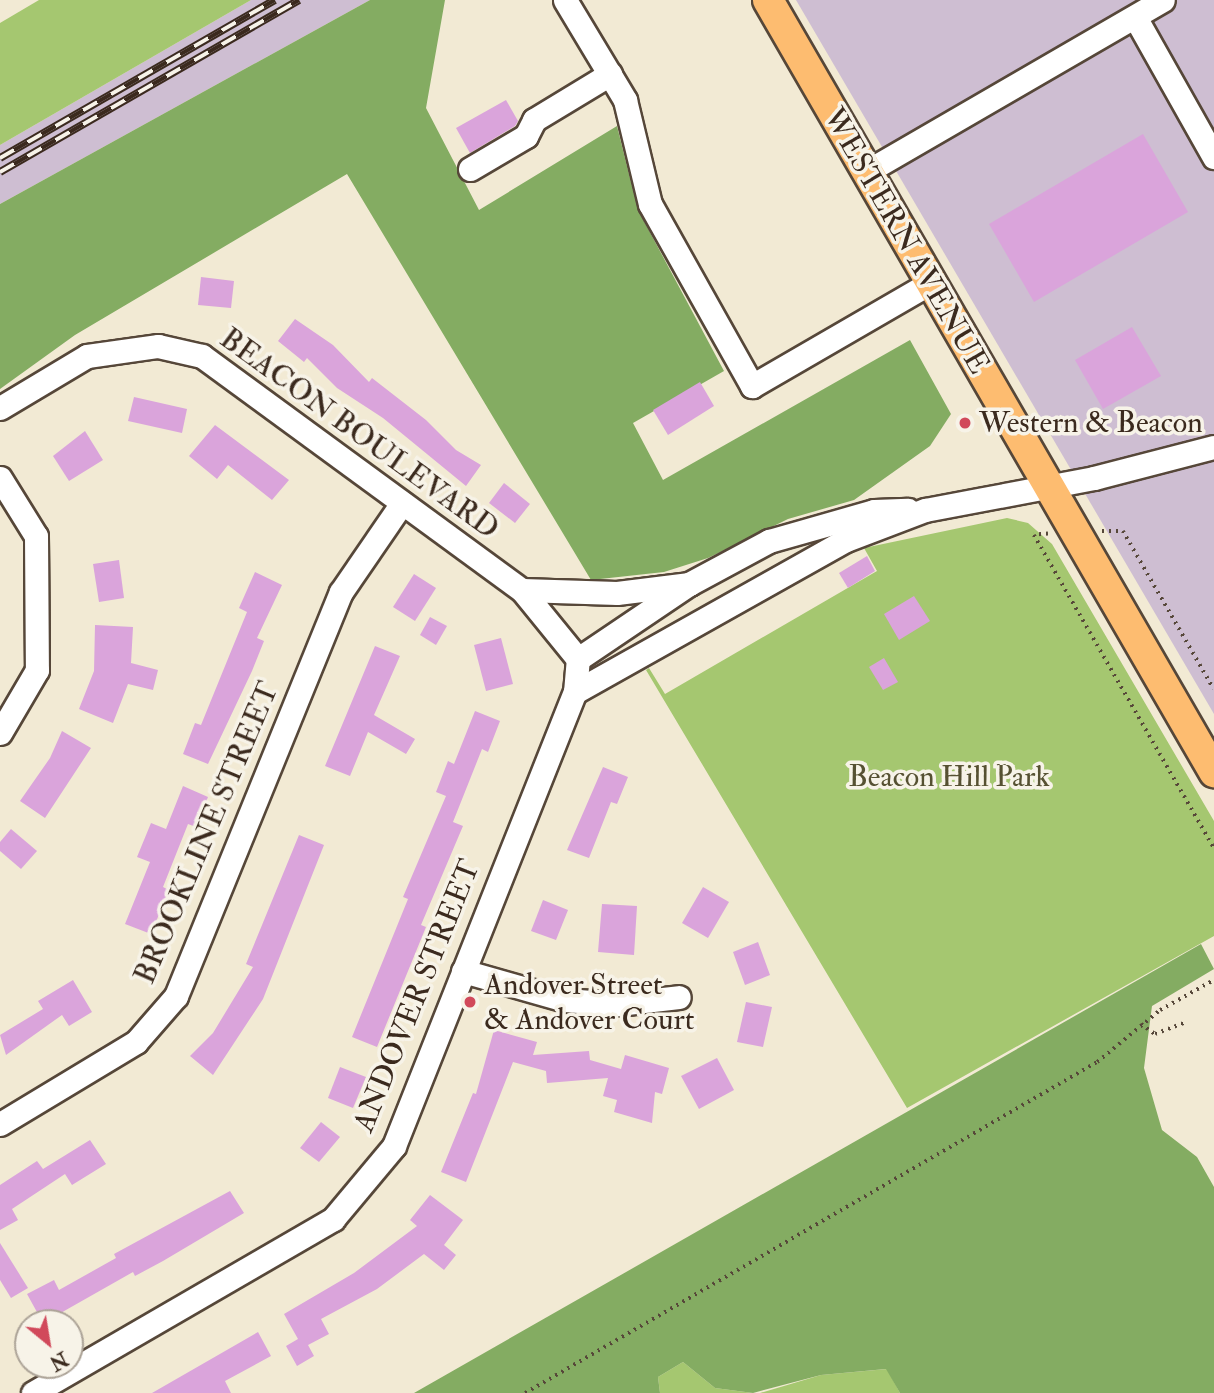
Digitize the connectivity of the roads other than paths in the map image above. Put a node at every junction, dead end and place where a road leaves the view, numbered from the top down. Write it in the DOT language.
graph roads {
  1 [pos="565,0"];
  2 [pos="768,0"];
  3 [pos="1163,0"];
  4 [pos="1135,17"];
  5 [pos="610,74"];
  6 [pos="1214,157"];
  7 [pos="470,169"];
  8 [pos="866,172"];
  9 [pos="930,283"];
  10 [pos="0,408"];
  11 [pos="1214,447"];
  12 [pos="0,478"];
  13 [pos="1046,485"];
  14 [pos="401,503"];
  15 [pos="925,510"];
  16 [pos="689,584"];
  17 [pos="522,590"];
  18 [pos="578,659"];
  19 [pos="575,692"];
  20 [pos="0,733"];
  21 [pos="1214,772"];
  22 [pos="463,971"];
  23 [pos="679,997"];
  24 [pos="0,1124"];
  25 [pos="33,1393"];
  1 -- 5 [label="street"];
  2 -- 8 [label="main road, WESTERN AVENUE"];
  3 -- 4 [label="street"];
  4 -- 6 [label="street"];
  4 -- 8 [label="street"];
  5 -- 7 [label="street"];
  5 -- 9 [label="street"];
  8 -- 9 [label="main road, WESTERN AVENUE"];
  9 -- 13 [label="main road, WESTERN AVENUE"];
  10 -- 14 [label="street, BEACON BOULEVARD"];
  11 -- 13 [label="street"];
  12 -- 20 [label="street"];
  13 -- 15 [label="street"];
  13 -- 21 [label="main road, WESTERN AVENUE"];
  14 -- 17 [label="street, BEACON BOULEVARD"];
  14 -- 24 [label="street, BROOKLINE STREET"];
  15 -- 16 [label="street"];
  15 -- 19 [label="street"];
  16 -- 17 [label="street"];
  16 -- 18 [label="street"];
  17 -- 18 [label="street"];
  18 -- 19 [label="street, ANDOVER STREET"];
  19 -- 22 [label="street, ANDOVER STREET"];
  22 -- 23 [label="street"];
  22 -- 25 [label="street, ANDOVER STREET"];
}
